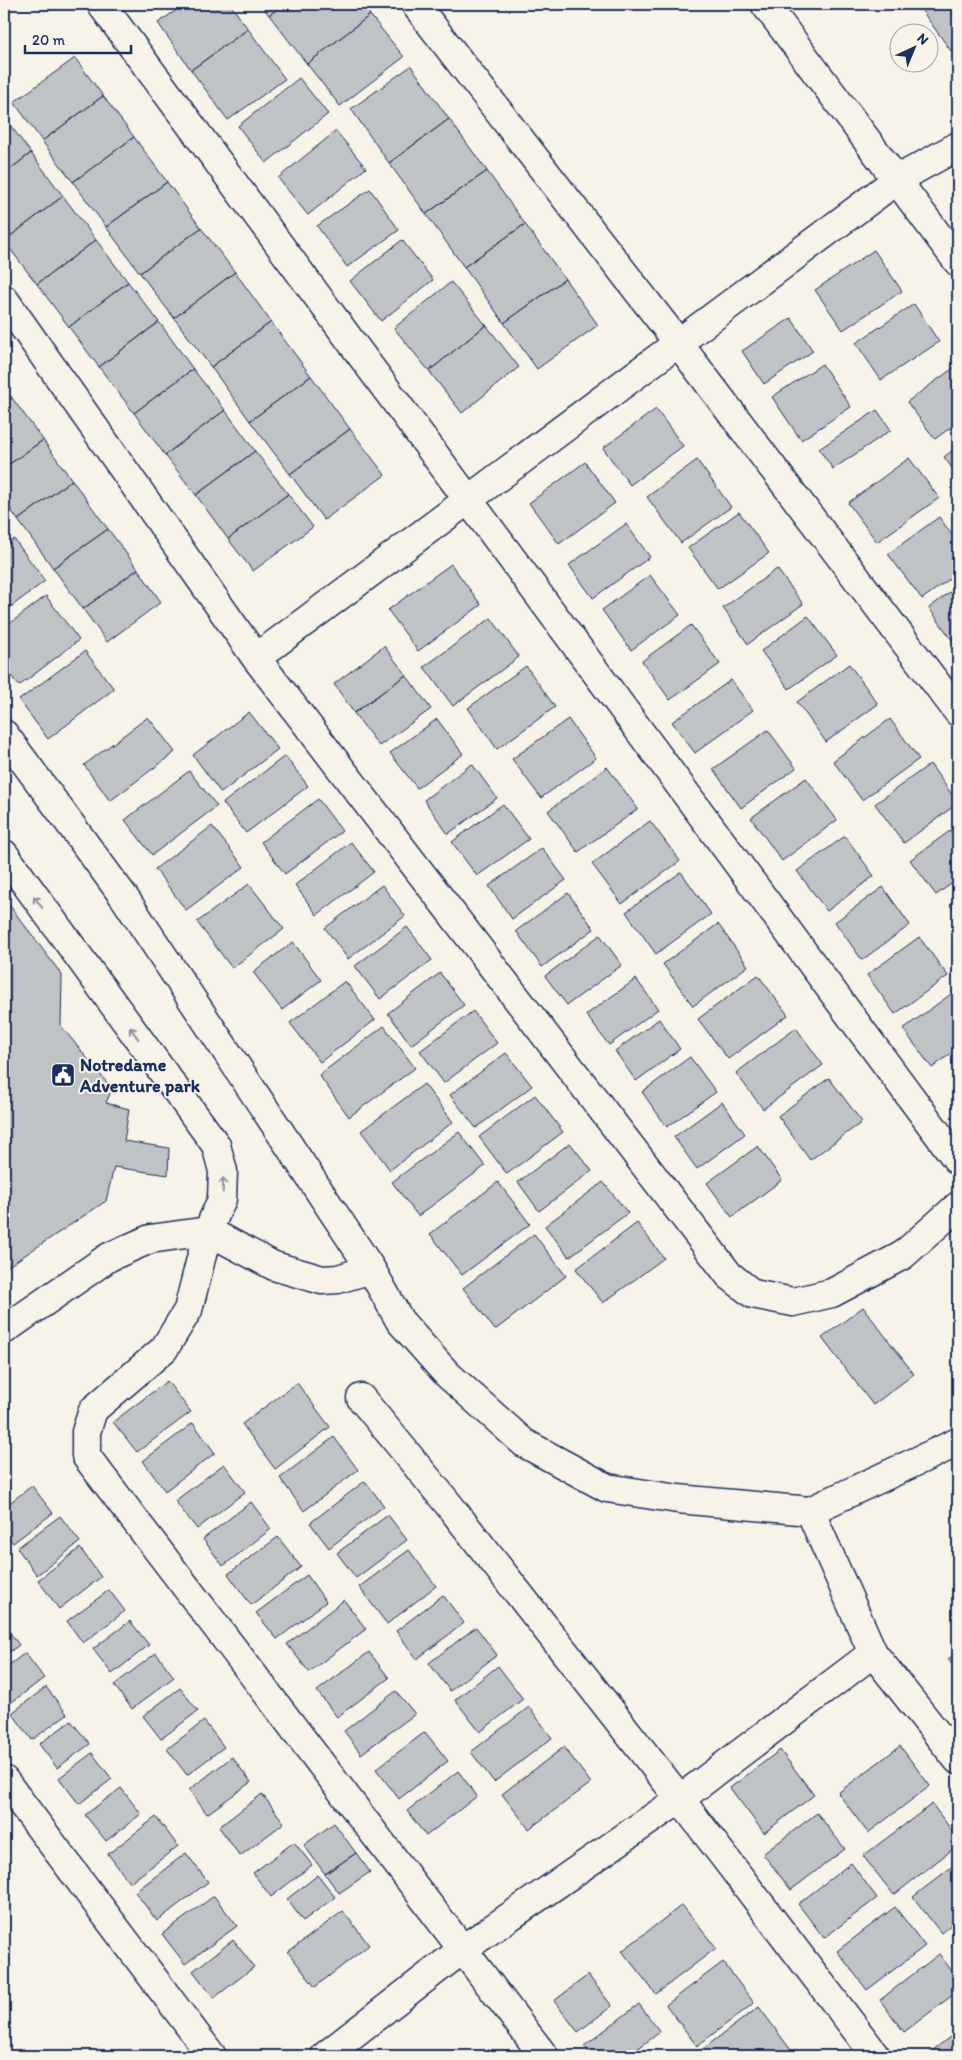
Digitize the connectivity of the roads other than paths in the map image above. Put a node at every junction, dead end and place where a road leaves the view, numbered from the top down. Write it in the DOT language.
graph roads {
  1 [pos="102,4"];
  2 [pos="415,4"];
  3 [pos="765,4"];
  4 [pos="958,146"];
  5 [pos="898,180"];
  6 [pos="958,262"];
  7 [pos="4,299"];
  8 [pos="679,344"];
  9 [pos="469,502"];
  10 [pos="256,658"];
  11 [pos="958,712"];
  12 [pos="8,748"];
  13 [pos="4,854"];
  14 [pos="958,1161"];
  15 [pos="958,1206"];
  16 [pos="208,1231"];
  17 [pos="371,1269"];
  18 [pos="4,1330"];
  19 [pos="361,1398"];
  20 [pos="958,1442"];
  21 [pos="810,1511"];
  22 [pos="873,1653"];
  23 [pos="958,1760"];
  24 [pos="4,1780"];
  25 [pos="680,1799"];
  26 [pos="463,1949"];
  27 [pos="212,2056"];
  28 [pos="325,2056"];
  29 [pos="544,2056"];
  30 [pos="876,2056"];
  1 -- 9 [label="street"];
  2 -- 8 [label="street"];
  3 -- 5 [label="street"];
  4 -- 5 [label="street"];
  5 -- 6 [label="street"];
  5 -- 8 [label="street"];
  7 -- 10 [label="street"];
  8 -- 9 [label="street"];
  8 -- 11 [label="street"];
  9 -- 10 [label="street"];
  9 -- 14 [label="street"];
  10 -- 15 [label="street"];
  12 -- 17 [label="street"];
  16 -- 13 [label="street, one-way"];
  16 -- 17 [label="street"];
  16 -- 18 [label="street"];
  16 -- 26 [label="street"];
  17 -- 21 [label="street"];
  19 -- 25 [label="street"];
  20 -- 21 [label="street"];
  21 -- 22 [label="street"];
  22 -- 23 [label="street"];
  22 -- 25 [label="street"];
  24 -- 27 [label="street"];
  25 -- 26 [label="street"];
  25 -- 30 [label="street"];
  26 -- 28 [label="street"];
  26 -- 29 [label="street"];
}
